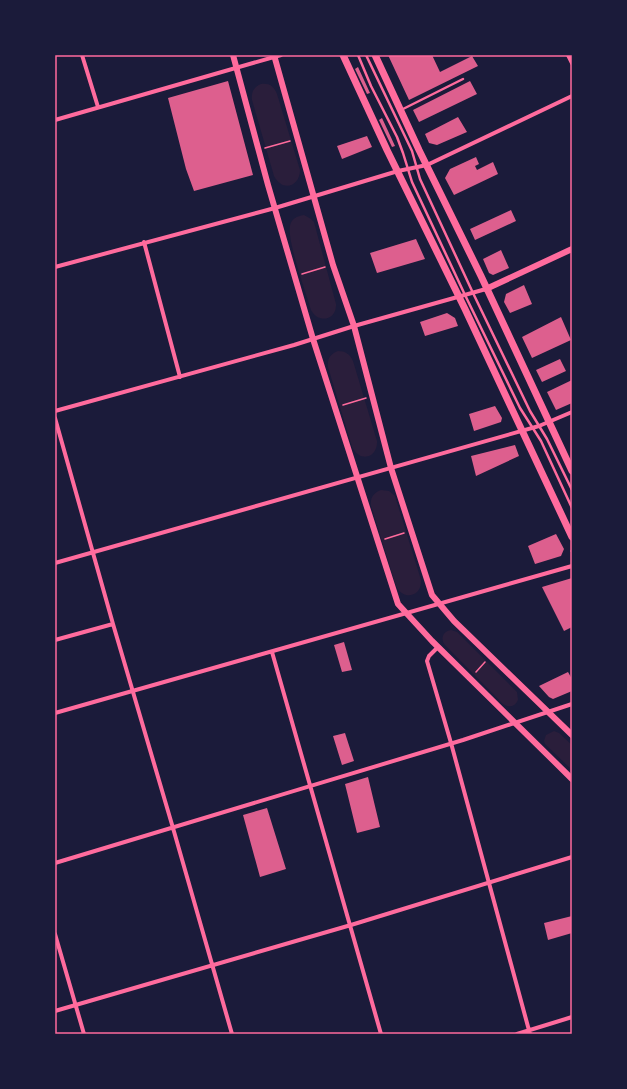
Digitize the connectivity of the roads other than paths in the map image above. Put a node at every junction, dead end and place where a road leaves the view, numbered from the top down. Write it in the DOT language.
graph roads {
  1 [pos="82,55"];
  2 [pos="233,55"];
  3 [pos="343,55"];
  4 [pos="358,55"];
  5 [pos="366,55"];
  6 [pos="375,55"];
  7 [pos="568,55"];
  8 [pos="276,56"];
  9 [pos="572,62"];
  10 [pos="237,68"];
  11 [pos="463,79"];
  12 [pos="572,96"];
  13 [pos="98,107"];
  14 [pos="401,111"];
  15 [pos="55,120"];
  16 [pos="427,165"];
  17 [pos="417,168"];
  18 [pos="408,169"];
  19 [pos="398,171"];
  20 [pos="314,196"];
  21 [pos="275,208"];
  22 [pos="144,242"];
  23 [pos="572,249"];
  24 [pos="55,267"];
  25 [pos="486,289"];
  26 [pos="473,293"];
  27 [pos="462,296"];
  28 [pos="354,326"];
  29 [pos="313,339"];
  30 [pos="180,377"];
  31 [pos="55,411"];
  32 [pos="572,412"];
  33 [pos="55,418"];
  34 [pos="550,422"];
  35 [pos="539,426"];
  36 [pos="532,428"];
  37 [pos="521,430"];
  38 [pos="391,468"];
  39 [pos="572,471"];
  40 [pos="357,477"];
  41 [pos="572,490"];
  42 [pos="572,508"];
  43 [pos="572,537"];
  44 [pos="94,552"];
  45 [pos="55,563"];
  46 [pos="572,566"];
  47 [pos="439,604"];
  48 [pos="406,614"];
  49 [pos="113,624"];
  50 [pos="55,640"];
  51 [pos="438,646"];
  52 [pos="272,652"];
  53 [pos="133,690"];
  54 [pos="572,704"];
  55 [pos="549,712"];
  56 [pos="55,713"];
  57 [pos="515,722"];
  58 [pos="572,735"];
  59 [pos="451,743"];
  60 [pos="572,779"];
  61 [pos="310,786"];
  62 [pos="173,828"];
  63 [pos="572,857"];
  64 [pos="55,863"];
  65 [pos="489,882"];
  66 [pos="351,925"];
  67 [pos="55,934"];
  68 [pos="213,966"];
  69 [pos="76,1005"];
  70 [pos="55,1011"];
  71 [pos="572,1017"];
  72 [pos="530,1032"];
  73 [pos="84,1034"];
  74 [pos="232,1034"];
  75 [pos="381,1034"];
  76 [pos="517,1034"];
  1 -- 13 [label="street"];
  2 -- 10 [label="street"];
  3 -- 19 [label="main road"];
  4 -- 18 [label="lane"];
  5 -- 17 [label="lane"];
  6 -- 14 [label="main road"];
  7 -- 9 [label="street"];
  8 -- 10 [label="street"];
  8 -- 20 [label="street"];
  10 -- 13 [label="street"];
  10 -- 21 [label="street"];
  11 -- 14 [label="lane"];
  12 -- 16 [label="street"];
  13 -- 15 [label="street"];
  14 -- 16 [label="main road"];
  16 -- 17 [label="street"];
  16 -- 25 [label="main road"];
  17 -- 18 [label="street"];
  17 -- 26 [label="lane"];
  18 -- 19 [label="street"];
  18 -- 27 [label="lane"];
  19 -- 20 [label="street"];
  19 -- 27 [label="main road"];
  20 -- 21 [label="street"];
  20 -- 28 [label="street"];
  21 -- 22 [label="street"];
  21 -- 29 [label="street"];
  22 -- 24 [label="street"];
  22 -- 30 [label="street"];
  23 -- 25 [label="street"];
  25 -- 26 [label="street"];
  25 -- 34 [label="main road"];
  26 -- 27 [label="street"];
  26 -- 35 [label="lane"];
  27 -- 28 [label="street"];
  27 -- 36 [label="lane"];
  27 -- 37 [label="main road"];
  28 -- 29 [label="street"];
  28 -- 38 [label="street"];
  29 -- 30 [label="street"];
  29 -- 40 [label="street"];
  30 -- 31 [label="street"];
  32 -- 34 [label="street"];
  33 -- 44 [label="street"];
  34 -- 35 [label="street"];
  34 -- 39 [label="main road"];
  35 -- 36 [label="street"];
  35 -- 41 [label="lane"];
  36 -- 37 [label="street"];
  36 -- 42 [label="lane"];
  37 -- 38 [label="street"];
  37 -- 43 [label="main road"];
  38 -- 40 [label="street"];
  38 -- 47 [label="street"];
  40 -- 44 [label="street"];
  40 -- 48 [label="street"];
  44 -- 45 [label="street"];
  44 -- 49 [label="street"];
  46 -- 47 [label="street"];
  47 -- 48 [label="street"];
  47 -- 55 [label="street"];
  48 -- 51 [label="street"];
  48 -- 52 [label="street"];
  49 -- 50 [label="street"];
  49 -- 53 [label="street"];
  51 -- 57 [label="street"];
  51 -- 59 [label="street"];
  52 -- 53 [label="street"];
  52 -- 61 [label="street"];
  53 -- 56 [label="street"];
  53 -- 62 [label="street"];
  54 -- 55 [label="street"];
  55 -- 57 [label="street"];
  55 -- 58 [label="street"];
  57 -- 59 [label="street"];
  57 -- 60 [label="street"];
  59 -- 61 [label="street"];
  59 -- 65 [label="street"];
  61 -- 62 [label="street"];
  61 -- 66 [label="street"];
  62 -- 64 [label="street"];
  62 -- 68 [label="street"];
  63 -- 65 [label="street"];
  65 -- 66 [label="street"];
  65 -- 72 [label="street"];
  66 -- 68 [label="street"];
  66 -- 75 [label="street"];
  67 -- 69 [label="street"];
  68 -- 69 [label="street"];
  68 -- 74 [label="street"];
  69 -- 70 [label="street"];
  69 -- 73 [label="street"];
  71 -- 72 [label="street"];
  72 -- 76 [label="street"];
}
